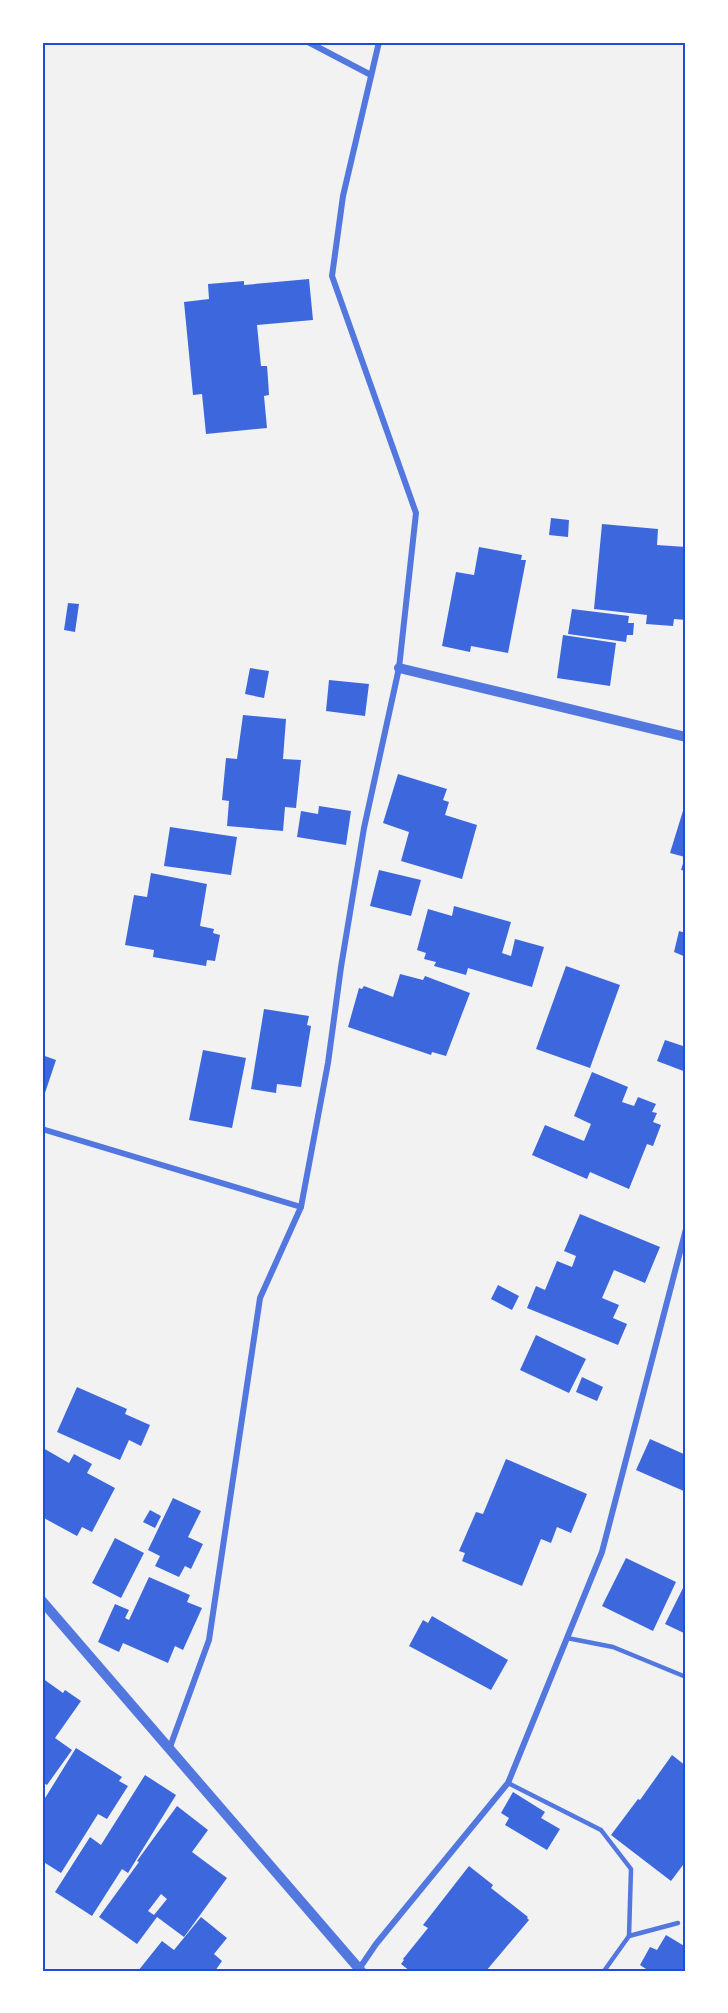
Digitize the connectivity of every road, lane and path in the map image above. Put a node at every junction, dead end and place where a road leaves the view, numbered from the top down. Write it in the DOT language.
graph roads {
  1 [pos="308,42"];
  2 [pos="379,42"];
  3 [pos="371,75"];
  4 [pos="399,668"];
  5 [pos="686,737"];
  6 [pos="42,1129"];
  7 [pos="302,1207"];
  8 [pos="686,1230"];
  9 [pos="684,1243"];
  10 [pos="42,1601"];
  11 [pos="567,1638"];
  12 [pos="686,1677"];
  13 [pos="170,1747"];
  14 [pos="508,1783"];
  15 [pos="678,1923"];
  16 [pos="629,1936"];
  17 [pos="360,1970"];
  18 [pos="604,1971"];
  1 -- 3 [label="street"];
  2 -- 3 [label="street"];
  3 -- 4 [label="street"];
  4 -- 5 [label="street"];
  4 -- 7 [label="street"];
  6 -- 7 [label="street"];
  7 -- 13 [label="street"];
  8 -- 9 [label="street"];
  9 -- 11 [label="street"];
  10 -- 13 [label="street"];
  11 -- 12 [label="lane"];
  11 -- 14 [label="street"];
  13 -- 17 [label="street"];
  14 -- 16 [label="lane"];
  14 -- 17 [label="street"];
  15 -- 16 [label="lane"];
  16 -- 18 [label="lane"];
}
